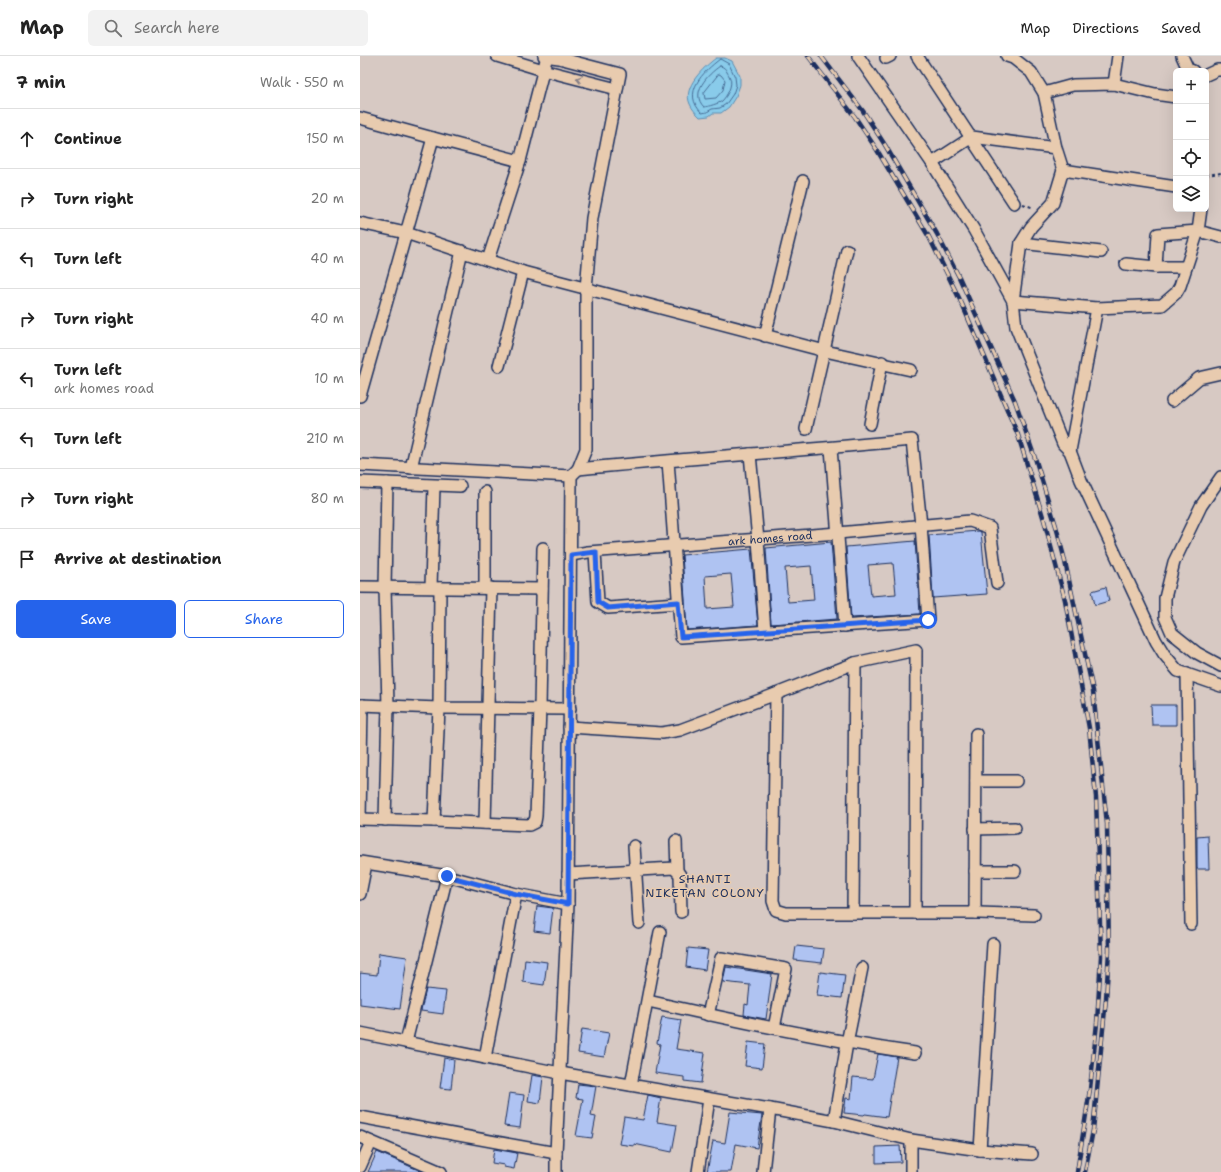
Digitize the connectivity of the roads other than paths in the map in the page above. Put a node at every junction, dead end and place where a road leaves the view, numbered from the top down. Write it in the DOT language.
graph roads {
  1 [pos="497,56"];
  2 [pos="546,56"];
  3 [pos="858,56"];
  4 [pos="917,56"];
  5 [pos="1118,56"];
  6 [pos="1182,56"];
  7 [pos="1011,57"];
  8 [pos="1188,68"];
  9 [pos="543,70"];
  10 [pos="1221,70"];
  11 [pos="1209,73"];
  12 [pos="1114,84"];
  13 [pos="617,89"];
  14 [pos="1044,93"];
  15 [pos="1173,96"];
  16 [pos="360,118"];
  17 [pos="972,137"];
  18 [pos="433,138"];
  19 [pos="1056,148"];
  20 [pos="520,160"];
  21 [pos="932,163"];
  22 [pos="1063,170"];
  23 [pos="803,181"];
  24 [pos="1173,187"];
  25 [pos="1014,203"];
  26 [pos="1201,212"];
  27 [pos="360,223"];
  28 [pos="1198,231"];
  29 [pos="406,234"];
  30 [pos="1221,237"];
  31 [pos="1021,243"];
  32 [pos="847,250"];
  33 [pos="462,251"];
  34 [pos="1101,252"];
  35 [pos="488,260"];
  36 [pos="1126,264"];
  37 [pos="1156,267"];
  38 [pos="1186,267"];
  39 [pos="523,272"];
  40 [pos="586,289"];
  41 [pos="1013,300"];
  42 [pos="1097,308"];
  43 [pos="765,336"];
  44 [pos="825,351"];
  45 [pos="882,362"];
  46 [pos="499,366"];
  47 [pos="911,370"];
  48 [pos="1221,373"];
  49 [pos="360,396"];
  50 [pos="1172,401"];
  51 [pos="870,424"];
  52 [pos="806,429"];
  53 [pos="831,448"];
  54 [pos="1070,451"];
  55 [pos="750,454"];
  56 [pos="668,461"];
  57 [pos="360,465"];
  58 [pos="411,468"];
  59 [pos="574,472"];
  60 [pos="1221,477"];
  61 [pos="360,482"];
  62 [pos="387,483"];
  63 [pos="434,486"];
  64 [pos="460,486"];
  65 [pos="485,492"];
  66 [pos="921,525"];
  67 [pos="838,533"];
  68 [pos="758,540"];
  69 [pos="674,547"];
  70 [pos="543,548"];
  71 [pos="596,552"];
  72 [pos="571,555"];
  73 [pos="997,583"];
  74 [pos="360,586"];
  75 [pos="385,588"];
  76 [pos="435,588"];
  77 [pos="488,588"];
  78 [pos="542,589"];
  79 [pos="678,602"];
  80 [pos="845,626"];
  81 [pos="765,631"];
  82 [pos="855,663"];
  83 [pos="1221,666"];
  84 [pos="1187,674"];
  85 [pos="1221,686"];
  86 [pos="776,694"];
  87 [pos="361,705"];
  88 [pos="388,706"];
  89 [pos="439,708"];
  90 [pos="489,708"];
  91 [pos="540,708"];
  92 [pos="570,709"];
  93 [pos="569,728"];
  94 [pos="976,734"];
  95 [pos="976,781"];
  96 [pos="1016,781"];
  97 [pos="360,820"];
  98 [pos="385,820"];
  99 [pos="434,821"];
  100 [pos="485,823"];
  101 [pos="1015,828"];
  102 [pos="975,829"];
  103 [pos="676,840"];
  104 [pos="634,846"];
  105 [pos="363,863"];
  106 [pos="636,870"];
  107 [pos="677,871"];
  108 [pos="975,871"];
  109 [pos="1015,872"];
  110 [pos="568,874"];
  111 [pos="447,876"];
  112 [pos="360,894"];
  113 [pos="516,894"];
  114 [pos="568,904"];
  115 [pos="681,912"];
  116 [pos="853,913"];
  117 [pos="915,913"];
  118 [pos="975,913"];
  119 [pos="1034,915"];
  120 [pos="639,923"];
  121 [pos="1191,924"];
  122 [pos="660,932"];
  123 [pos="993,944"];
  124 [pos="862,968"];
  125 [pos="648,1001"];
  126 [pos="708,1015"];
  127 [pos="774,1028"];
  128 [pos="360,1033"];
  129 [pos="406,1042"];
  130 [pos="847,1043"];
  131 [pos="915,1053"];
  132 [pos="485,1058"];
  133 [pos="560,1073"];
  134 [pos="631,1085"];
  135 [pos="709,1098"];
  136 [pos="770,1109"];
  137 [pos="360,1117"];
  138 [pos="834,1121"];
  139 [pos="360,1137"];
  140 [pos="911,1140"];
  141 [pos="371,1142"];
  142 [pos="980,1150"];
  143 [pos="556,1154"];
  144 [pos="1032,1154"];
  145 [pos="360,1167"];
  146 [pos="441,1172"];
  147 [pos="556,1172"];
  148 [pos="698,1172"];
  149 [pos="763,1172"];
  150 [pos="911,1172"];
  1 -- 9 [label="street"];
  2 -- 9 [label="street"];
  2 -- 13 [label="street"];
  3 -- 21 [label="street"];
  4 -- 17 [label="street"];
  5 -- 12 [label="street"];
  6 -- 8 [label="street"];
  7 -- 14 [label="street"];
  13 -- 9 [label="street, one-way"];
  9 -- 20 [label="street"];
  10 -- 11 [label="street"];
  12 -- 14 [label="street"];
  12 -- 15 [label="street"];
  13 -- 40 [label="street"];
  14 -- 19 [label="street"];
  16 -- 18 [label="street"];
  17 -- 19 [label="street"];
  17 -- 21 [label="street"];
  17 -- 25 [label="street"];
  18 -- 20 [label="street"];
  18 -- 29 [label="street"];
  19 -- 22 [label="street"];
  20 -- 35 [label="street"];
  21 -- 41 [label="street"];
  22 -- 24 [label="street"];
  22 -- 31 [label="street"];
  23 -- 43 [label="street"];
  26 -- 28 [label="street"];
  27 -- 29 [label="street"];
  28 -- 30 [label="street"];
  28 -- 37 [label="street"];
  28 -- 38 [label="street"];
  29 -- 33 [label="street"];
  29 -- 49 [label="street"];
  31 -- 34 [label="street"];
  31 -- 41 [label="street"];
  32 -- 44 [label="street"];
  33 -- 35 [label="street"];
  33 -- 58 [label="street"];
  35 -- 39 [label="street"];
  36 -- 37 [label="street"];
  37 -- 38 [label="street"];
  38 -- 42 [label="street"];
  39 -- 40 [label="street"];
  39 -- 46 [label="street"];
  40 -- 43 [label="street"];
  40 -- 59 [label="street"];
  41 -- 42 [label="street"];
  41 -- 54 [label="street"];
  42 -- 54 [label="street"];
  43 -- 44 [label="street"];
  44 -- 45 [label="street"];
  44 -- 52 [label="street"];
  45 -- 47 [label="street"];
  45 -- 51 [label="street"];
  48 -- 50 [label="street"];
  53 -- 55 [label="street"];
  53 -- 66 [label="street"];
  53 -- 67 [label="street"];
  54 -- 84 [label="street"];
  55 -- 56 [label="street"];
  55 -- 68 [label="street"];
  56 -- 59 [label="street"];
  56 -- 69 [label="street"];
  57 -- 58 [label="street"];
  58 -- 59 [label="street"];
  59 -- 72 [label="street"];
  60 -- 83 [label="street"];
  61 -- 62 [label="street"];
  62 -- 63 [label="street"];
  62 -- 75 [label="street"];
  63 -- 64 [label="street"];
  63 -- 76 [label="street"];
  65 -- 77 [label="street"];
  66 -- 67 [label="street, ark homes road"];
  66 -- 73 [label="street, ark homes road"];
  66 -- 80 [label="street"];
  67 -- 68 [label="street, ark homes road"];
  67 -- 80 [label="street"];
  68 -- 69 [label="street, ark homes road"];
  68 -- 81 [label="street"];
  69 -- 71 [label="street, ark homes road"];
  69 -- 79 [label="street"];
  70 -- 78 [label="street"];
  71 -- 72 [label="street, ark homes road"];
  71 -- 79 [label="street"];
  72 -- 92 [label="street"];
  74 -- 75 [label="street"];
  75 -- 76 [label="street"];
  75 -- 88 [label="street"];
  76 -- 77 [label="street"];
  76 -- 89 [label="street"];
  77 -- 78 [label="street"];
  77 -- 90 [label="street"];
  78 -- 91 [label="street"];
  79 -- 81 [label="street"];
  80 -- 81 [label="street"];
  82 -- 86 [label="street"];
  82 -- 116 [label="street"];
  82 -- 117 [label="street"];
  84 -- 85 [label="street"];
  84 -- 121 [label="street"];
  86 -- 93 [label="street"];
  86 -- 116 [label="street"];
  87 -- 88 [label="street"];
  87 -- 97 [label="street"];
  88 -- 89 [label="street"];
  88 -- 98 [label="street"];
  89 -- 90 [label="street"];
  89 -- 99 [label="street"];
  90 -- 91 [label="street"];
  90 -- 100 [label="street"];
  91 -- 92 [label="street"];
  91 -- 100 [label="street"];
  92 -- 93 [label="street"];
  93 -- 110 [label="street"];
  94 -- 95 [label="street"];
  95 -- 96 [label="street"];
  95 -- 102 [label="street"];
  97 -- 98 [label="street"];
  98 -- 99 [label="street"];
  99 -- 100 [label="street"];
  101 -- 102 [label="street"];
  102 -- 108 [label="street"];
  103 -- 107 [label="street"];
  104 -- 106 [label="street"];
  105 -- 111 [label="street"];
  105 -- 112 [label="street"];
  106 -- 107 [label="street"];
  106 -- 110 [label="street"];
  106 -- 120 [label="street"];
  107 -- 115 [label="street"];
  108 -- 109 [label="street"];
  108 -- 118 [label="street"];
  110 -- 114 [label="street"];
  111 -- 113 [label="street"];
  111 -- 129 [label="street"];
  113 -- 114 [label="street"];
  113 -- 132 [label="street"];
  114 -- 133 [label="street"];
  116 -- 117 [label="street"];
  117 -- 118 [label="street"];
  118 -- 119 [label="street"];
  122 -- 125 [label="street"];
  123 -- 142 [label="street"];
  124 -- 130 [label="street"];
  125 -- 126 [label="street"];
  125 -- 134 [label="street"];
  126 -- 127 [label="street"];
  126 -- 127 [label="street"];
  127 -- 130 [label="street"];
  128 -- 129 [label="street"];
  129 -- 132 [label="street"];
  130 -- 131 [label="street"];
  130 -- 138 [label="street"];
  132 -- 133 [label="street"];
  133 -- 134 [label="street"];
  133 -- 143 [label="street"];
  134 -- 135 [label="street"];
  135 -- 136 [label="street"];
  135 -- 148 [label="street"];
  136 -- 138 [label="street"];
  136 -- 149 [label="street"];
  137 -- 143 [label="street"];
  138 -- 140 [label="street"];
  139 -- 141 [label="street"];
  140 -- 142 [label="street"];
  140 -- 150 [label="street"];
  141 -- 145 [label="street"];
  141 -- 146 [label="street"];
  142 -- 144 [label="street"];
  143 -- 147 [label="street"];
}
